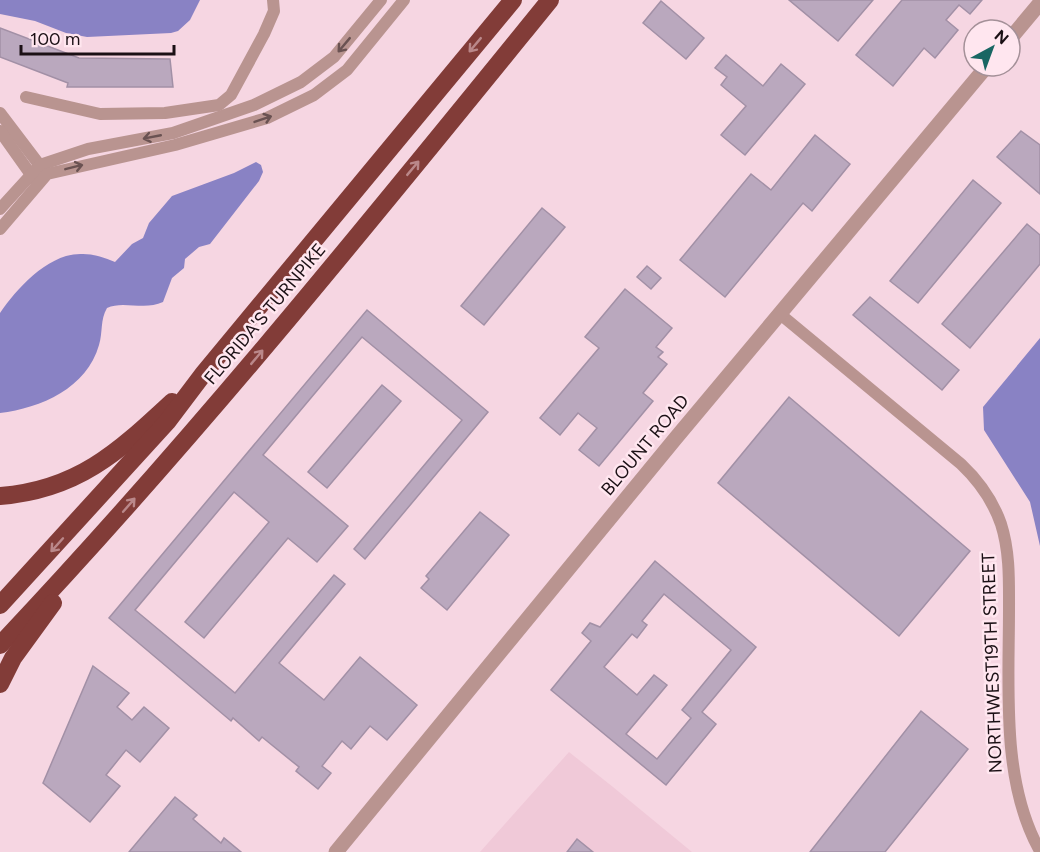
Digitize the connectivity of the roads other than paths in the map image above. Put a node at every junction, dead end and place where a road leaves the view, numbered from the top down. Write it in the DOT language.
graph roads {
  1 [pos="273,0"];
  2 [pos="381,0"];
  3 [pos="404,0"];
  4 [pos="513,0"];
  5 [pos="550,0"];
  6 [pos="1040,3"];
  7 [pos="1022,25"];
  8 [pos="977,78"];
  9 [pos="26,97"];
  10 [pos="0,112"];
  11 [pos="171,112"];
  12 [pos="0,131"];
  13 [pos="174,139"];
  14 [pos="44,170"];
  15 [pos="33,179"];
  16 [pos="0,208"];
  17 [pos="0,229"];
  18 [pos="780,314"];
  19 [pos="204,373"];
  20 [pos="0,496"];
  21 [pos="91,549"];
  22 [pos="0,605"];
  23 [pos="0,645"];
  24 [pos="0,684"];
  25 [pos="1040,851"];
  26 [pos="336,852"];
  1 -- 11 [label="street"];
  2 -- 13 [label="street, one-way"];
  13 -- 3 [label="street, one-way"];
  4 -- 19 [label="highway, FLORIDA'S TURNPIKE, one-way"];
  21 -- 5 [label="highway, FLORIDA'S TURNPIKE, one-way"];
  6 -- 7 [label="street"];
  8 -- 18 [label="street, BLOUNT ROAD"];
  9 -- 11 [label="street"];
  10 -- 14 [label="street"];
  11 -- 13 [label="street"];
  12 -- 15 [label="street"];
  13 -- 14 [label="street"];
  14 -- 15 [label="street"];
  15 -- 16 [label="street"];
  15 -- 17 [label="street"];
  18 -- 25 [label="street, NORTHWEST19TH STREET"];
  18 -- 26 [label="street, BLOUNT ROAD"];
  19 -- 20 [label="highway"];
  19 -- 22 [label="highway, FLORIDA'S TURNPIKE, one-way"];
  21 -- 23 [label="highway, FLORIDA'S TURNPIKE"];
  21 -- 24 [label="highway"];
}
